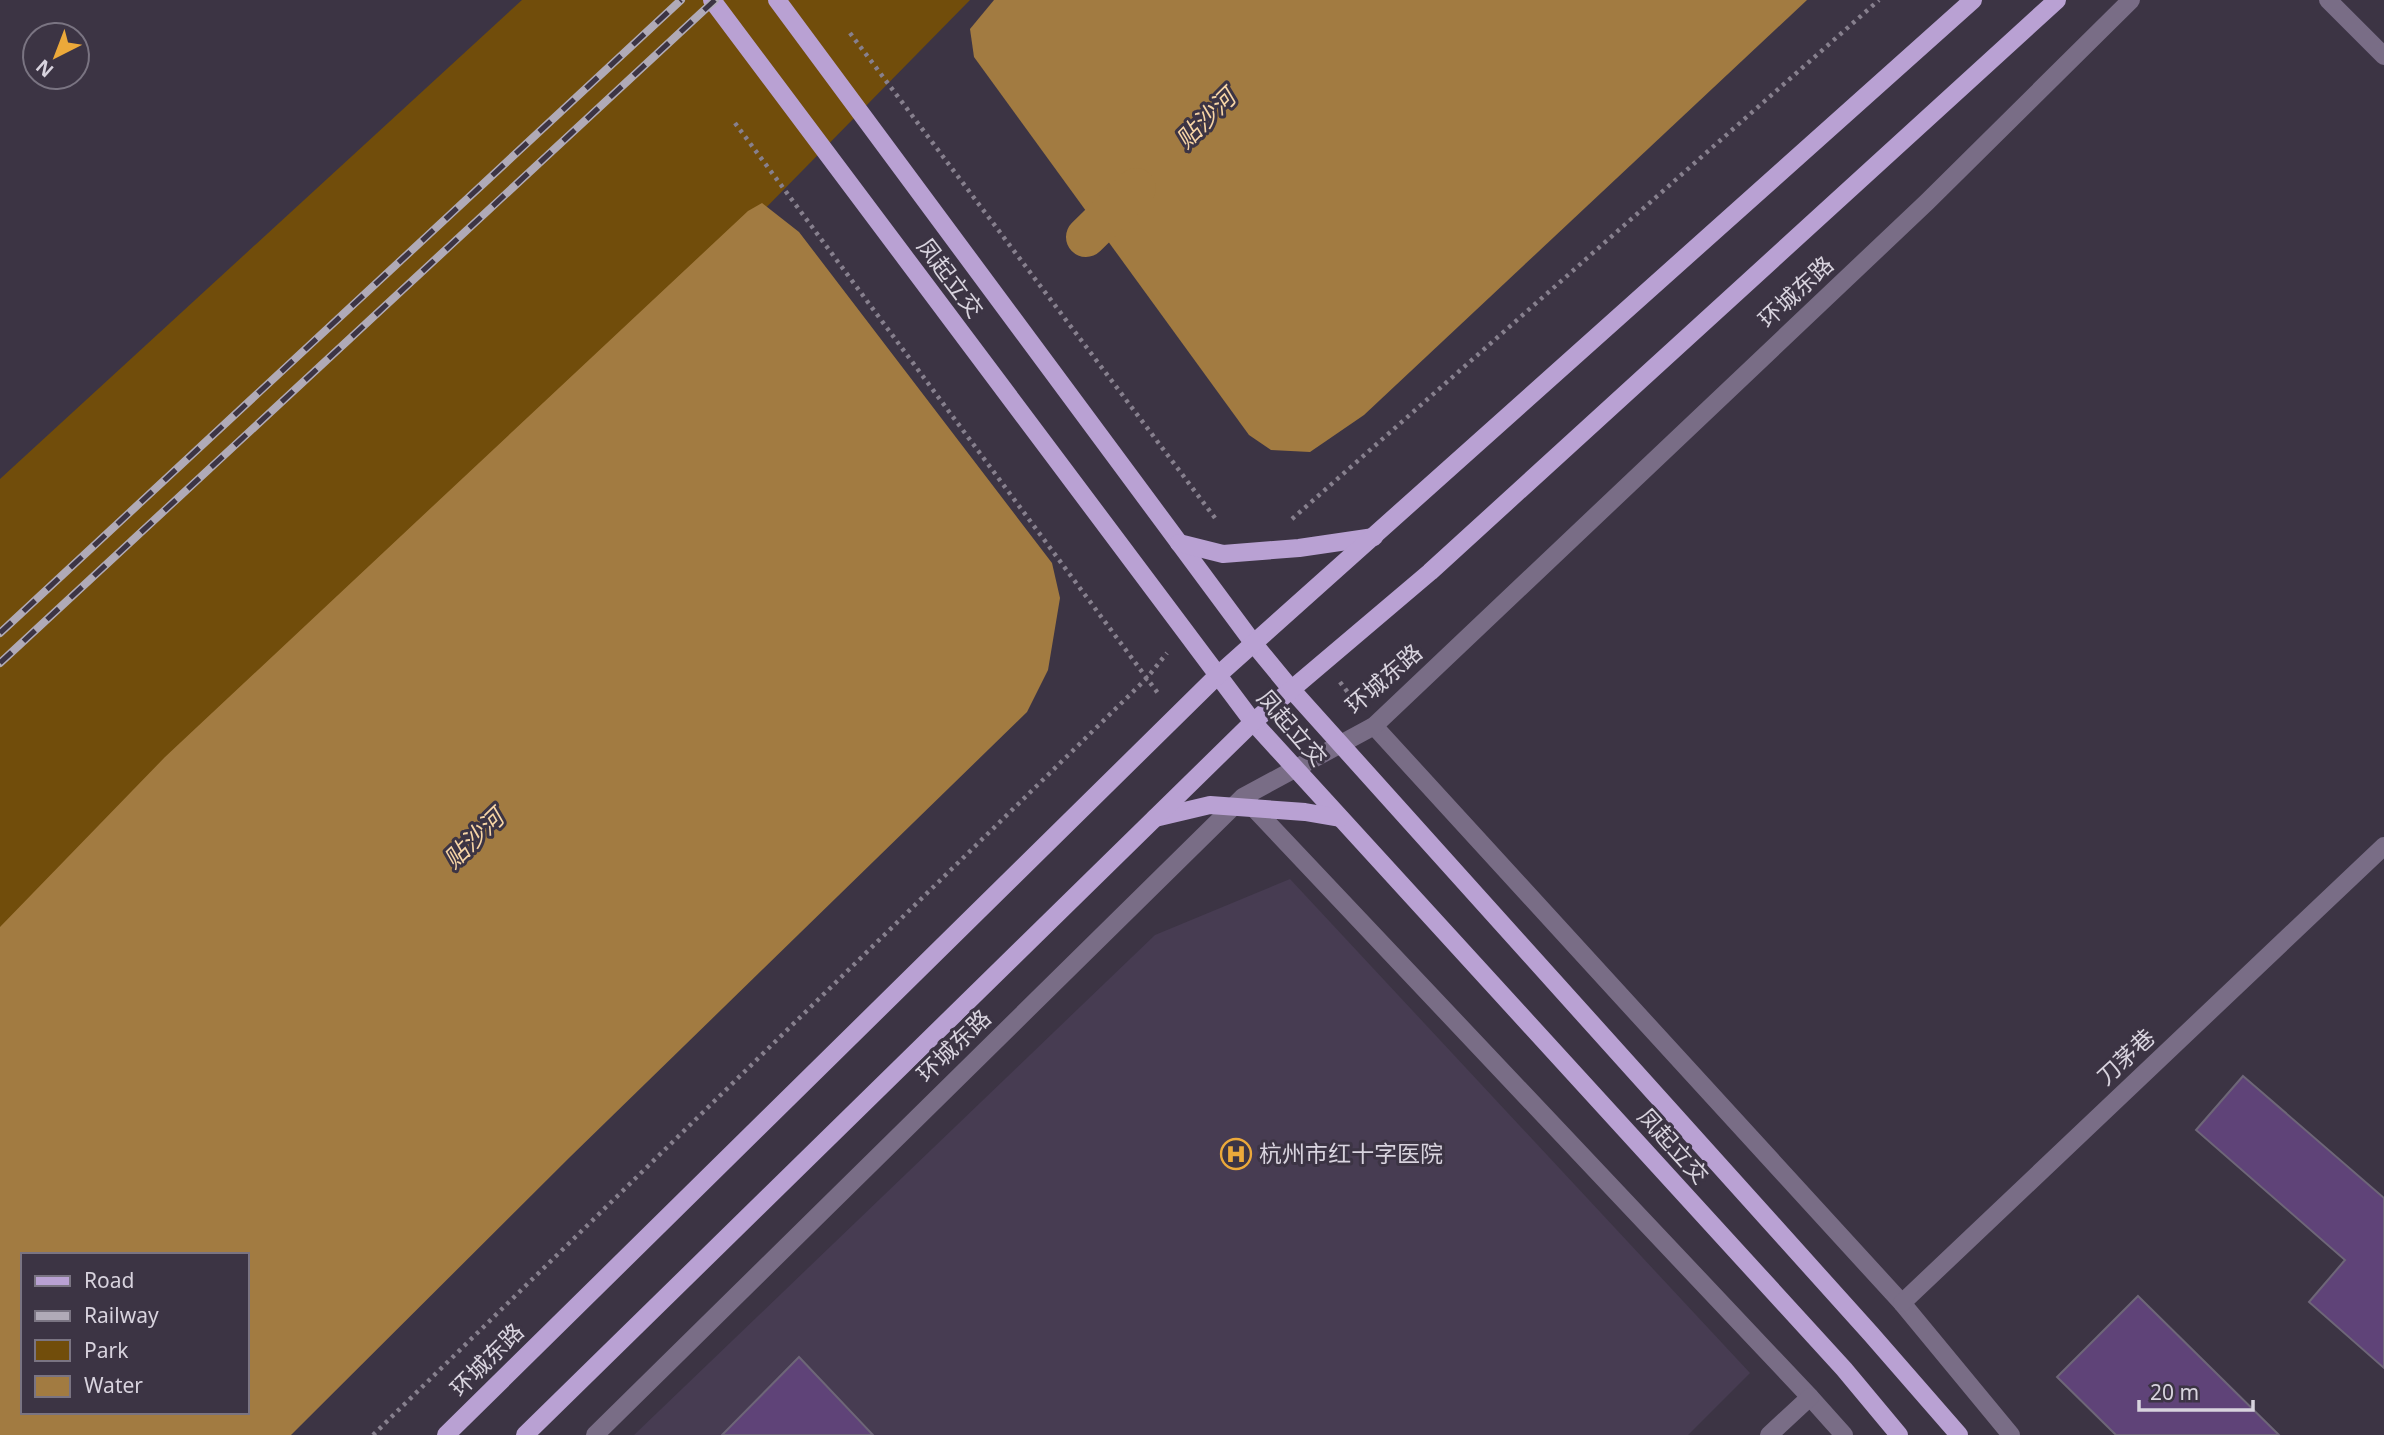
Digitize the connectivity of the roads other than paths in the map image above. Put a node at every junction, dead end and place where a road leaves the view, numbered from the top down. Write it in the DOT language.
graph roads {
  1 [pos="712,0"];
  2 [pos="777,0"];
  3 [pos="1973,0"];
  4 [pos="2057,0"];
  5 [pos="2131,0"];
  6 [pos="2328,0"];
  7 [pos="2384,56"];
  8 [pos="1374,537"];
  9 [pos="1179,542"];
  10 [pos="1254,644"];
  11 [pos="1217,676"];
  12 [pos="1291,689"];
  13 [pos="1252,722"];
  14 [pos="1374,726"];
  15 [pos="1243,797"];
  16 [pos="1155,818"];
  17 [pos="1340,818"];
  18 [pos="2384,846"];
  19 [pos="1902,1303"];
  20 [pos="1810,1396"];
  21 [pos="446,1435"];
  22 [pos="525,1435"];
  23 [pos="596,1435"];
  24 [pos="1769,1435"];
  25 [pos="1843,1435"];
  26 [pos="1899,1435"];
  27 [pos="1959,1435"];
  28 [pos="2011,1435"];
  1 -- 11 [label="main road, 凤起立交"];
  2 -- 9 [label="main road, 凤起立交"];
  3 -- 8 [label="main road, 环城东路"];
  4 -- 12 [label="main road, 环城东路"];
  5 -- 14 [label="street, 环城东路"];
  6 -- 7 [label="street"];
  8 -- 9 [label="main road"];
  8 -- 10 [label="main road, 环城东路"];
  9 -- 10 [label="main road, 凤起立交"];
  10 -- 11 [label="main road, 环城东路"];
  10 -- 12 [label="main road, 凤起立交"];
  11 -- 13 [label="main road, 凤起立交"];
  11 -- 21 [label="main road, 环城东路"];
  12 -- 13 [label="main road, 环城东路"];
  12 -- 27 [label="main road, 凤起立交"];
  13 -- 16 [label="main road, 环城东路"];
  13 -- 17 [label="main road, 凤起立交"];
  14 -- 15 [label="street, 环城东路"];
  14 -- 19 [label="street"];
  15 -- 20 [label="street"];
  15 -- 23 [label="street, 环城东路"];
  16 -- 17 [label="main road"];
  16 -- 22 [label="main road, 环城东路"];
  17 -- 26 [label="main road, 凤起立交"];
  18 -- 19 [label="street, 刀茅巷"];
  19 -- 28 [label="street"];
  20 -- 24 [label="street"];
  20 -- 25 [label="street"];
}
